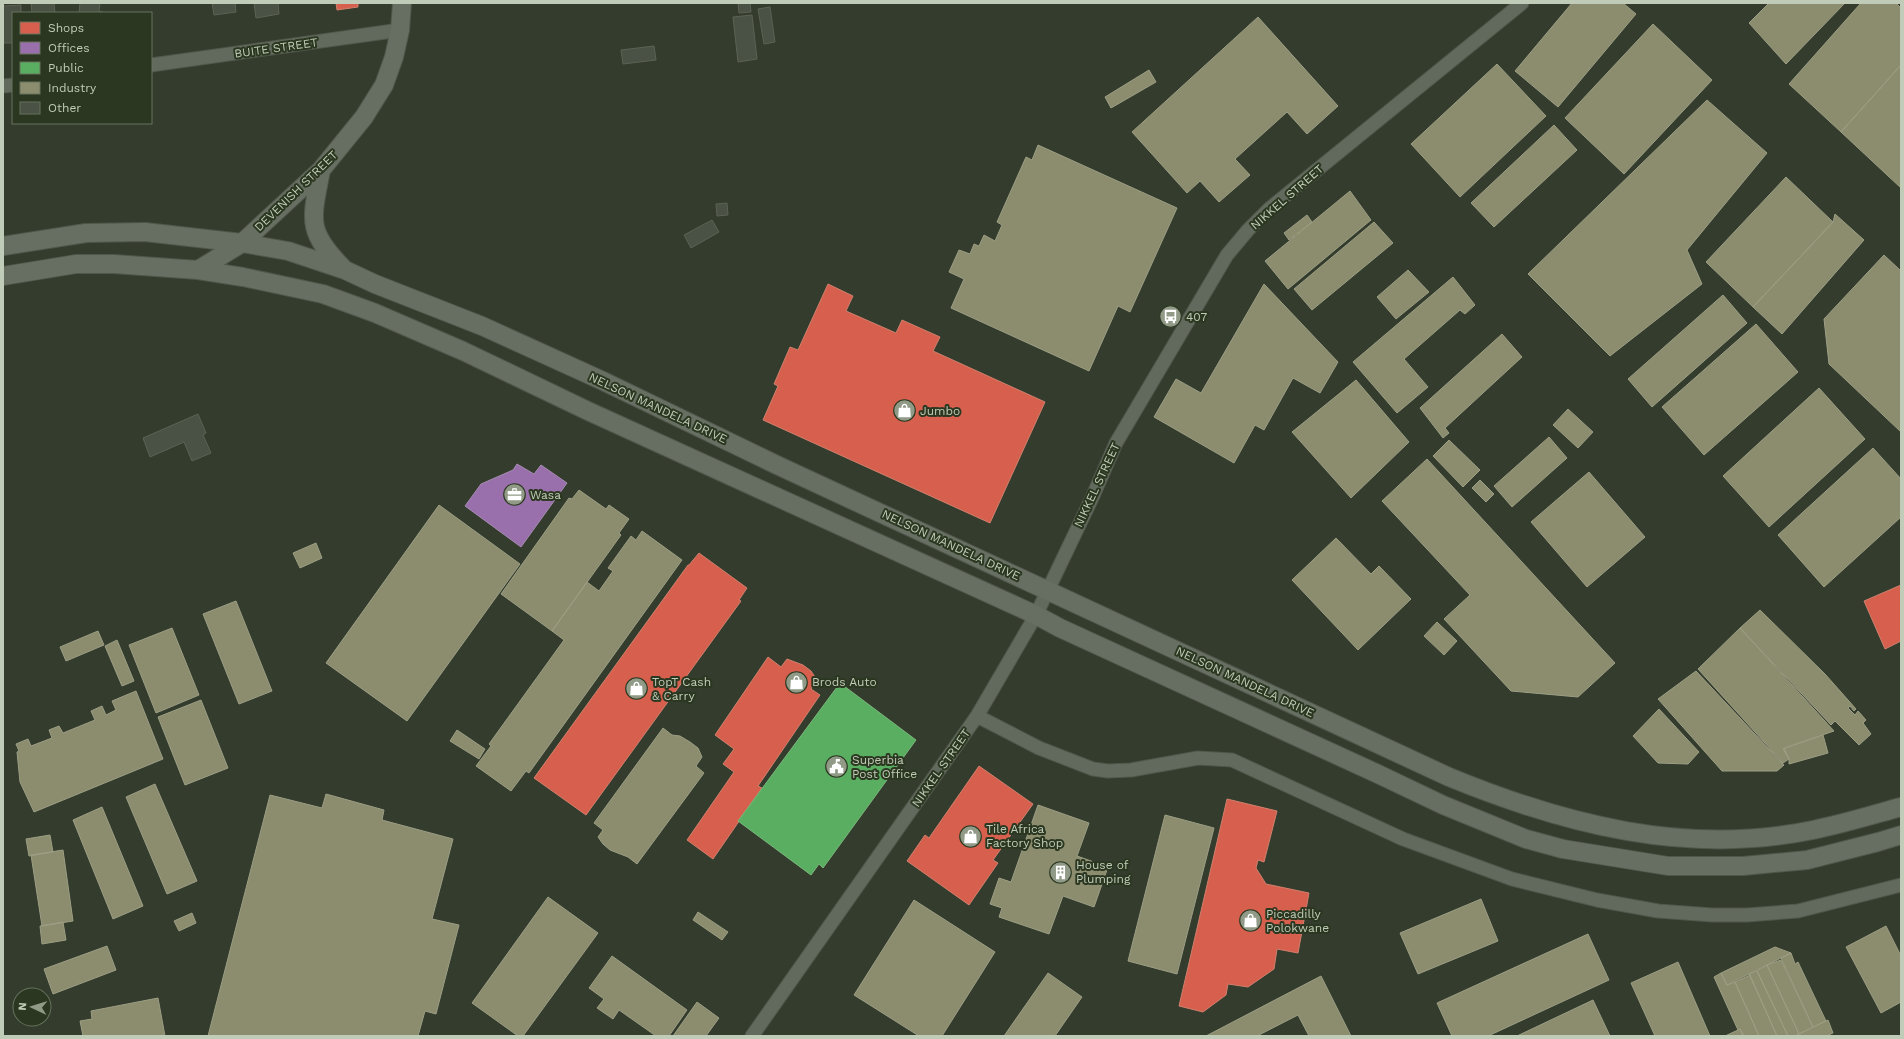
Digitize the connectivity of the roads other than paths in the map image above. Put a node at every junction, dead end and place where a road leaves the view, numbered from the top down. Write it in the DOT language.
graph roads {
  1 [pos="402,3"];
  2 [pos="1522,3"];
  3 [pos="400,30"];
  4 [pos="152,65"];
  5 [pos="321,170"];
  6 [pos="242,243"];
  7 [pos="3,246"];
  8 [pos="198,270"];
  9 [pos="345,270"];
  10 [pos="3,276"];
  11 [pos="1048,591"];
  12 [pos="1036,615"];
  13 [pos="977,716"];
  14 [pos="1901,807"];
  15 [pos="1901,835"];
  16 [pos="1901,885"];
  17 [pos="752,1036"];
  1 -- 3 [label="main road, DEVENISH STREET"];
  2 -- 11 [label="street, NIKKEL STREET"];
  3 -- 4 [label="street, BUITE STREET"];
  3 -- 5 [label="main road, DEVENISH STREET"];
  5 -- 6 [label="main road, DEVENISH STREET"];
  5 -- 9 [label="main road"];
  6 -- 7 [label="main road, NELSON MANDELA DRIVE"];
  6 -- 8 [label="main road, DEVENISH STREET"];
  6 -- 9 [label="main road, NELSON MANDELA DRIVE"];
  8 -- 10 [label="main road"];
  8 -- 12 [label="main road"];
  9 -- 11 [label="main road, NELSON MANDELA DRIVE"];
  11 -- 12 [label="street, NIKKEL STREET"];
  11 -- 14 [label="main road, NELSON MANDELA DRIVE"];
  12 -- 13 [label="street, NIKKEL STREET"];
  12 -- 15 [label="main road"];
  13 -- 16 [label="street"];
  13 -- 17 [label="street, NIKKEL STREET"];
}
